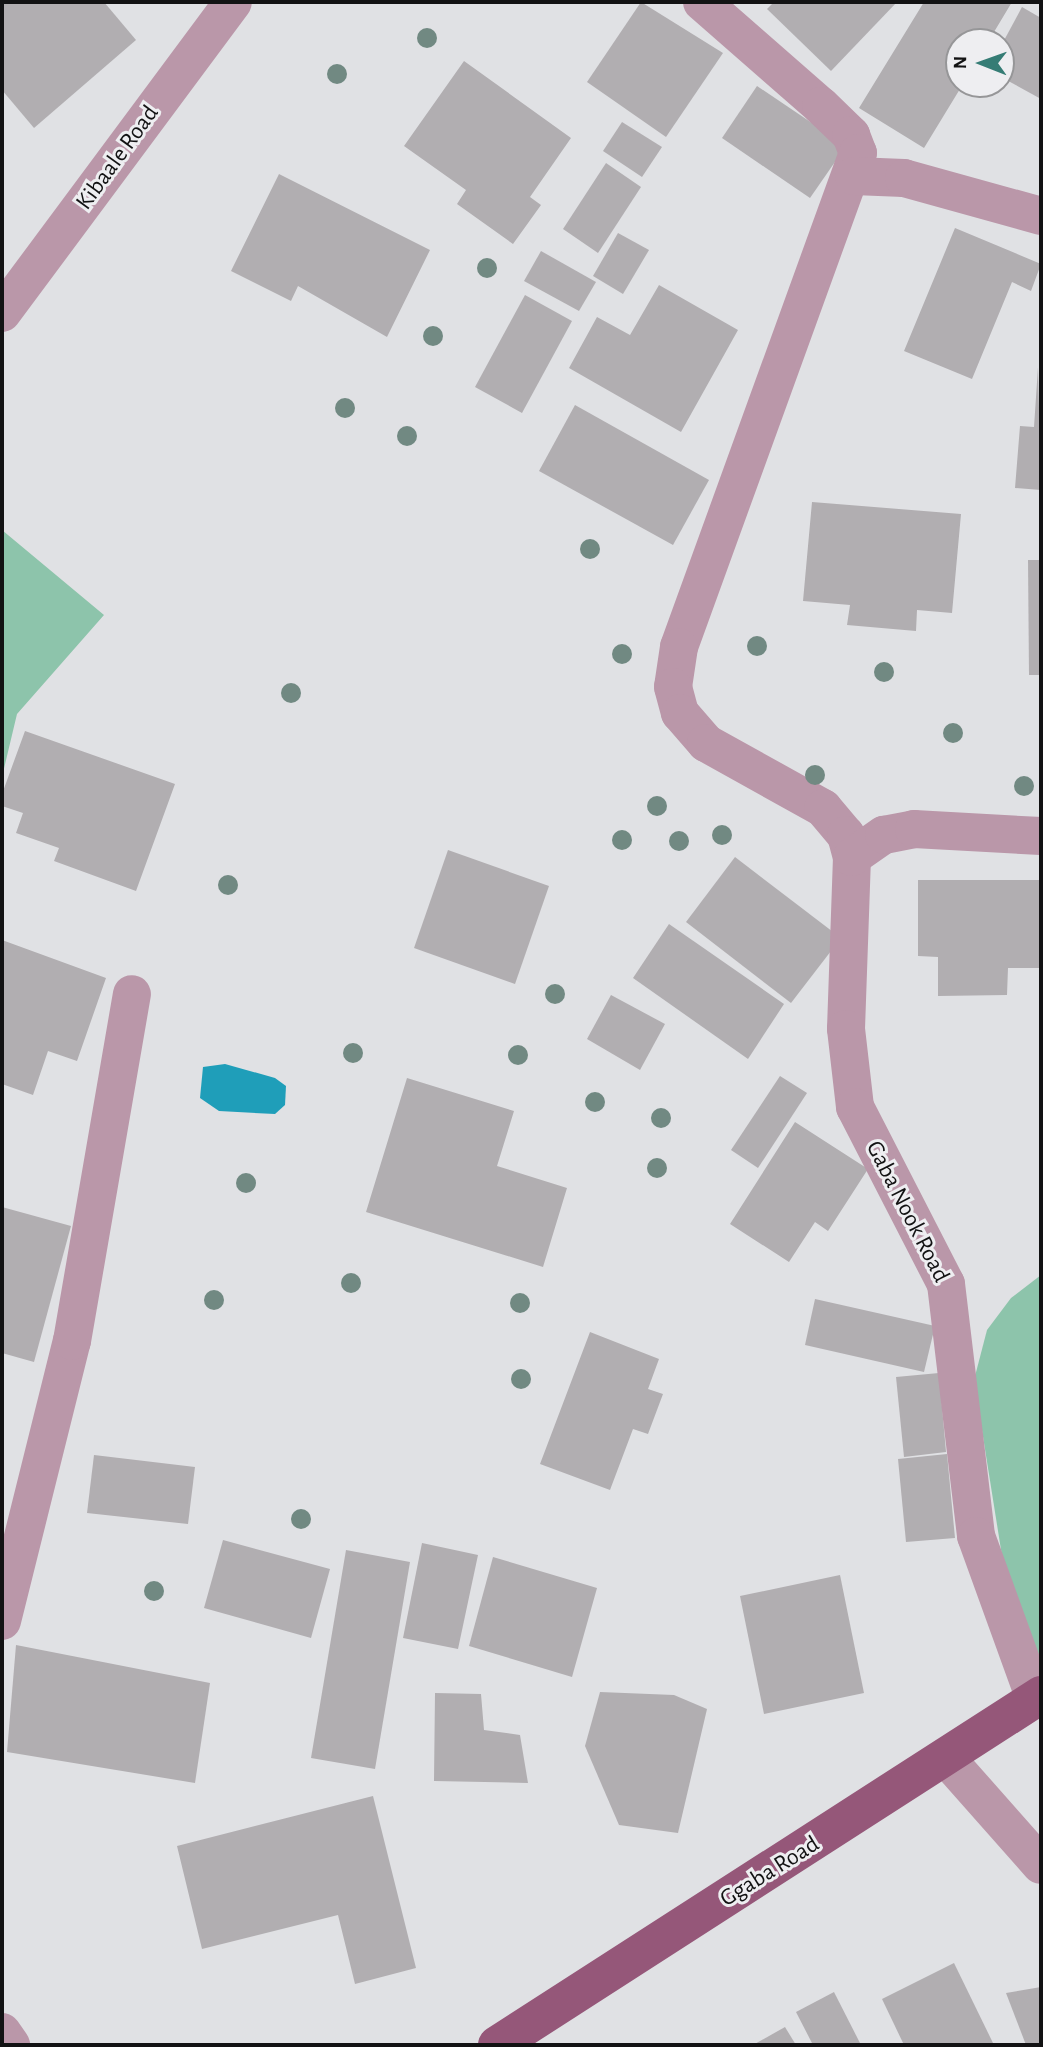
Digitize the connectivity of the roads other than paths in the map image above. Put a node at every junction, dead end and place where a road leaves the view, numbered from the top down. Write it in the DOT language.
graph roads {
  1 [pos="233,2"];
  2 [pos="702,2"];
  3 [pos="855,176"];
  4 [pos="1041,216"];
  5 [pos="2,313"];
  6 [pos="1041,836"];
  7 [pos="852,857"];
  8 [pos="132,993"];
  9 [pos="2,1620"];
  10 [pos="1038,1697"];
  11 [pos="947,1760"];
  12 [pos="1041,1865"];
  13 [pos="2,2032"];
  14 [pos="11,2045"];
  15 [pos="497,2045"];
  1 -- 5 [label="street, Kibaale Road"];
  2 -- 3 [label="street"];
  3 -- 4 [label="street"];
  3 -- 7 [label="street, Gaba Nook Road"];
  6 -- 7 [label="street"];
  7 -- 10 [label="street, Gaba Nook Road"];
  8 -- 9 [label="street"];
  10 -- 11 [label="main road, Ggaba Road"];
  11 -- 12 [label="street"];
  11 -- 15 [label="main road, Ggaba Road"];
  13 -- 14 [label="street"];
}
